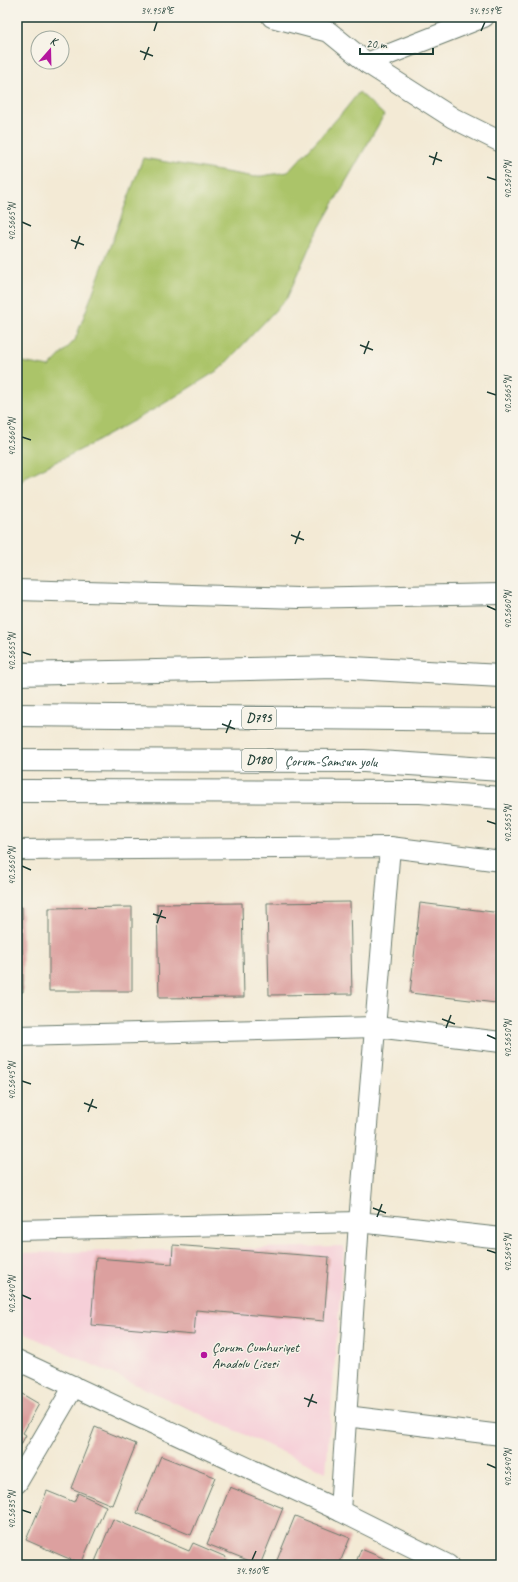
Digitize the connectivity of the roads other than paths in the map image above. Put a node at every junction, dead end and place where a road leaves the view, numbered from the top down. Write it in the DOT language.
graph roads {
  1 [pos="272,17"];
  2 [pos="484,17"];
  3 [pos="367,63"];
  4 [pos="501,142"];
  5 [pos="17,590"];
  6 [pos="501,594"];
  7 [pos="17,674"];
  8 [pos="501,676"];
  9 [pos="17,715"];
  10 [pos="501,720"];
  11 [pos="17,760"];
  12 [pos="501,770"];
  13 [pos="17,791"];
  14 [pos="501,798"];
  15 [pos="390,847"];
  16 [pos="17,850"];
  17 [pos="501,861"];
  18 [pos="376,1027"];
  19 [pos="17,1036"];
  20 [pos="501,1042"];
  21 [pos="359,1222"];
  22 [pos="17,1230"];
  23 [pos="501,1238"];
  24 [pos="17,1360"];
  25 [pos="74,1386"];
  26 [pos="346,1416"];
  27 [pos="501,1435"];
  28 [pos="17,1483"];
  29 [pos="340,1511"];
  30 [pos="448,1565"];
  1 -- 3 [label="street"];
  2 -- 3 [label="street"];
  3 -- 4 [label="street"];
  5 -- 6 [label="street"];
  7 -- 8 [label="highway"];
  9 -- 10 [label="highway, D795"];
  11 -- 12 [label="highway, Çorum-Samsun yolu / D180"];
  13 -- 14 [label="highway"];
  15 -- 16 [label="street"];
  15 -- 17 [label="street"];
  15 -- 18 [label="street"];
  18 -- 19 [label="street"];
  18 -- 20 [label="street"];
  18 -- 21 [label="street"];
  21 -- 22 [label="street"];
  21 -- 23 [label="street"];
  21 -- 26 [label="street"];
  24 -- 25 [label="street"];
  25 -- 28 [label="street"];
  25 -- 29 [label="street"];
  26 -- 27 [label="street"];
  26 -- 29 [label="street"];
  29 -- 30 [label="street"];
}
